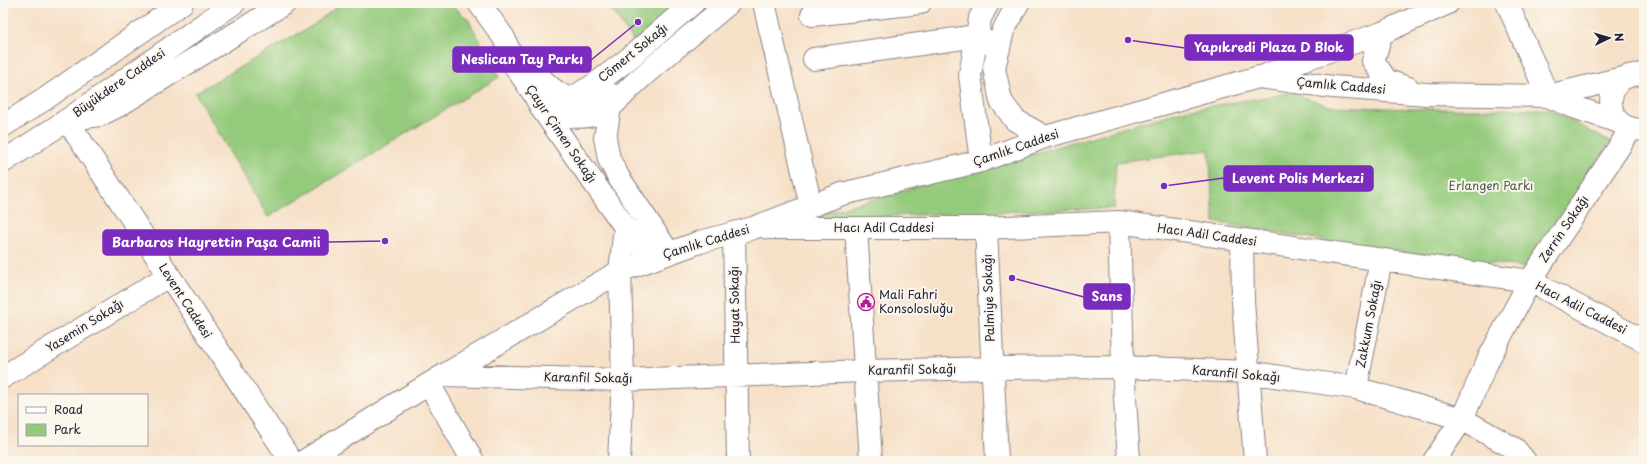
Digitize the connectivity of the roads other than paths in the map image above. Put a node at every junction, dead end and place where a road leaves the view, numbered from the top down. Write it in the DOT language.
graph roads {
  1 [pos="182,3"];
  2 [pos="234,3"];
  3 [pos="285,3"];
  4 [pos="479,3"];
  5 [pos="693,3"];
  6 [pos="729,3"];
  7 [pos="764,3"];
  8 [pos="920,3"];
  9 [pos="988,3"];
  10 [pos="1018,3"];
  11 [pos="1448,3"];
  12 [pos="1507,3"];
  13 [pos="812,15"];
  14 [pos="1382,33"];
  15 [pos="977,36"];
  16 [pos="504,38"];
  17 [pos="999,49"];
  18 [pos="814,59"];
  19 [pos="1638,74"];
  20 [pos="1259,78"];
  21 [pos="634,84"];
  22 [pos="534,94"];
  23 [pos="1427,94"];
  24 [pos="1548,96"];
  25 [pos="570,99"];
  26 [pos="610,107"];
  27 [pos="67,120"];
  28 [pos="3,126"];
  29 [pos="1631,127"];
  30 [pos="1045,137"];
  31 [pos="981,161"];
  32 [pos="3,162"];
  33 [pos="811,206"];
  34 [pos="1119,222"];
  35 [pos="625,227"];
  36 [pos="856,228"];
  37 [pos="986,228"];
  38 [pos="744,231"];
  39 [pos="1242,240"];
  40 [pos="660,256"];
  41 [pos="1381,260"];
  42 [pos="620,271"];
  43 [pos="168,276"];
  44 [pos="1530,281"];
  45 [pos="1644,341"];
  46 [pos="1123,367"];
  47 [pos="992,368"];
  48 [pos="865,371"];
  49 [pos="1248,372"];
  50 [pos="736,376"];
  51 [pos="3,377"];
  52 [pos="437,379"];
  53 [pos="623,380"];
  54 [pos="1356,388"];
  55 [pos="1462,419"];
  56 [pos="291,461"];
  57 [pos="304,461"];
  58 [pos="473,461"];
  59 [pos="619,461"];
  60 [pos="738,461"];
  61 [pos="871,461"];
  62 [pos="997,461"];
  63 [pos="1130,461"];
  64 [pos="1255,461"];
  65 [pos="1434,461"];
  66 [pos="1525,461"];
  1 -- 28 [label="street"];
  2 -- 27 [label="street, Büyükdere Caddesi"];
  3 -- 27 [label="street"];
  4 -- 16 [label="street, Çayır Çimen Sokağı"];
  5 -- 25 [label="street, Cömert Sokağı"];
  6 -- 21 [label="street"];
  7 -- 33 [label="street"];
  8 -- 13 [label="street"];
  9 -- 15 [label="street"];
  10 -- 17 [label="street"];
  11 -- 14 [label="street"];
  12 -- 24 [label="street"];
  14 -- 20 [label="street"];
  14 -- 23 [label="street"];
  15 -- 17 [label="street"];
  15 -- 18 [label="street"];
  15 -- 31 [label="street"];
  16 -- 22 [label="street, Çayır Çimen Sokağı"];
  16 -- 25 [label="street"];
  17 -- 30 [label="street"];
  19 -- 24 [label="street"];
  19 -- 29 [label="street"];
  20 -- 23 [label="street, Çamlık Caddesi"];
  20 -- 30 [label="street, Çamlık Caddesi"];
  21 -- 25 [label="street"];
  21 -- 26 [label="street"];
  22 -- 26 [label="street"];
  22 -- 35 [label="street, Çayır Çimen Sokağı"];
  23 -- 24 [label="street, Çamlık Caddesi"];
  24 -- 29 [label="street, Çamlık Caddesi"];
  26 -- 40 [label="street"];
  27 -- 32 [label="street, Büyükdere Caddesi"];
  27 -- 43 [label="street, Levent Caddesi"];
  29 -- 44 [label="street, Zerrin Sokağı"];
  30 -- 31 [label="street, Çamlık Caddesi"];
  31 -- 33 [label="street, Çamlık Caddesi"];
  33 -- 38 [label="street, Çamlık Caddesi"];
  34 -- 37 [label="street, Hacı Adil Caddesi"];
  34 -- 39 [label="street, Hacı Adil Caddesi"];
  34 -- 46 [label="street"];
  35 -- 40 [label="street, Çayır Çimen Sokağı"];
  35 -- 42 [label="street"];
  36 -- 37 [label="street, Hacı Adil Caddesi"];
  36 -- 38 [label="street, Hacı Adil Caddesi"];
  36 -- 48 [label="street"];
  37 -- 47 [label="street, Palmiye Sokağı"];
  38 -- 40 [label="street, Çamlık Caddesi"];
  38 -- 50 [label="street, Hayat Sokağı"];
  39 -- 41 [label="street, Hacı Adil Caddesi"];
  39 -- 49 [label="street"];
  40 -- 42 [label="street, Çamlık Caddesi"];
  41 -- 44 [label="street, Hacı Adil Caddesi"];
  41 -- 54 [label="street, Zakkum Sokağı"];
  42 -- 52 [label="street, Çamlık Caddesi"];
  42 -- 53 [label="street"];
  43 -- 51 [label="street, Yasemin Sokağı"];
  43 -- 56 [label="street, Levent Caddesi"];
  44 -- 45 [label="street, Hacı Adil Caddesi"];
  44 -- 55 [label="street, Zerrin Sokağı"];
  46 -- 47 [label="street, Karanfil Sokağı"];
  46 -- 49 [label="street, Karanfil Sokağı"];
  46 -- 63 [label="street"];
  47 -- 48 [label="street, Karanfil Sokağı"];
  47 -- 62 [label="street, Palmiye Sokağı"];
  48 -- 50 [label="street, Karanfil Sokağı"];
  48 -- 61 [label="street"];
  49 -- 54 [label="street, Karanfil Sokağı"];
  49 -- 64 [label="street"];
  50 -- 53 [label="street, Karanfil Sokağı"];
  50 -- 60 [label="street, Hayat Sokağı"];
  52 -- 53 [label="street, Karanfil Sokağı"];
  52 -- 57 [label="street"];
  52 -- 58 [label="street"];
  53 -- 59 [label="street"];
  54 -- 55 [label="street, Karanfil Sokağı"];
  55 -- 65 [label="street, Zerrin Sokağı"];
  55 -- 66 [label="street, Karanfil Sokağı"];
}
